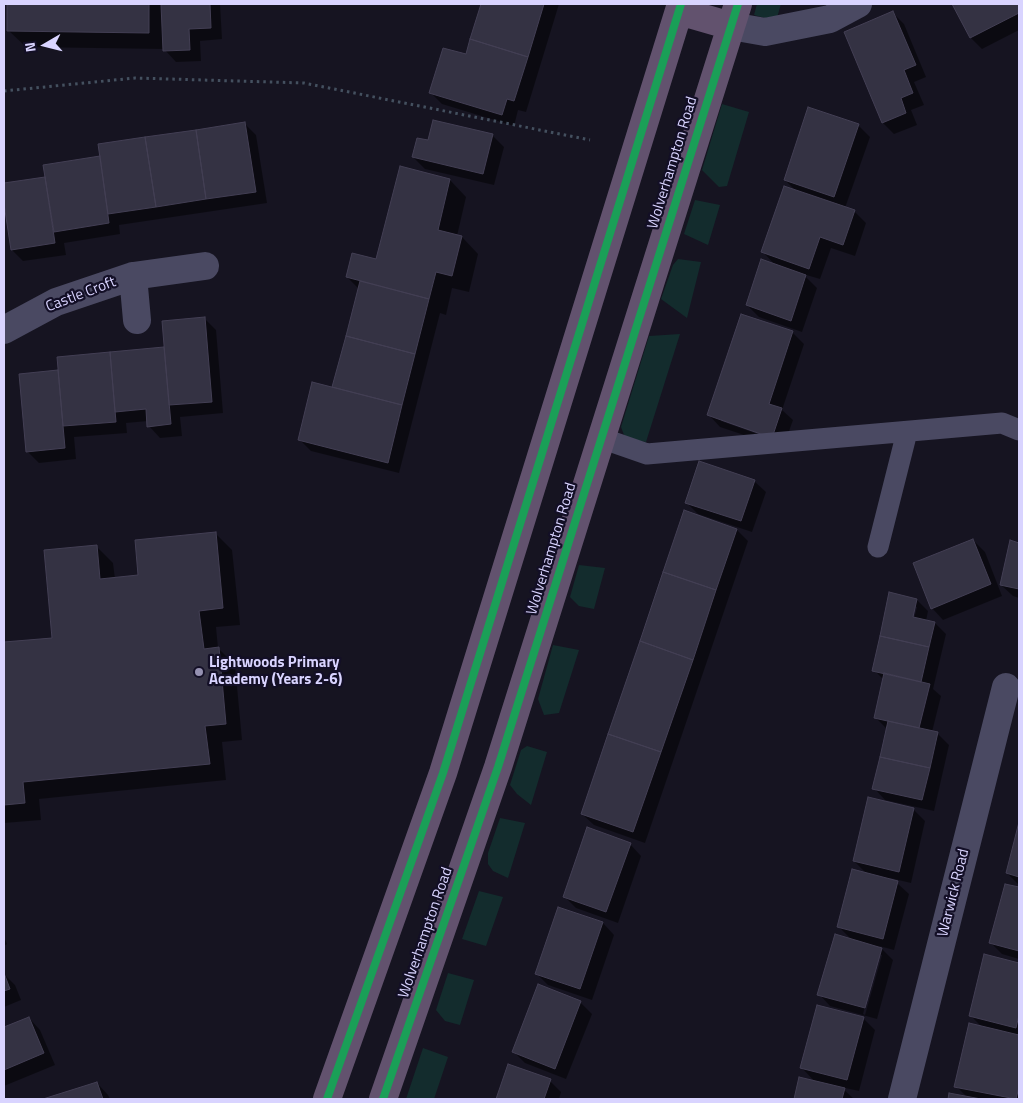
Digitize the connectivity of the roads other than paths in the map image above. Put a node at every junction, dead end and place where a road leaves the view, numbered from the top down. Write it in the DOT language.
graph roads {
  1 [pos="858,4"];
  2 [pos="680,7"];
  3 [pos="734,15"];
  4 [pos="205,266"];
  5 [pos="133,276"];
  6 [pos="137,320"];
  7 [pos="4,330"];
  8 [pos="1019,430"];
  9 [pos="907,432"];
  10 [pos="601,438"];
  11 [pos="878,547"];
  12 [pos="1006,687"];
  13 [pos="327,1099"];
  14 [pos="383,1099"];
  15 [pos="902,1099"];
  1 -- 3 [label="street"];
  2 -- 3 [label="highway"];
  2 -- 13 [label="highway"];
  3 -- 10 [label="highway, Wolverhampton Road"];
  4 -- 5 [label="street, Castle Croft"];
  5 -- 6 [label="street, Castle Croft"];
  5 -- 7 [label="street, Castle Croft"];
  8 -- 9 [label="lane"];
  9 -- 10 [label="lane"];
  9 -- 11 [label="lane"];
  10 -- 14 [label="highway, Wolverhampton Road"];
  12 -- 15 [label="street, Warwick Road"];
}
